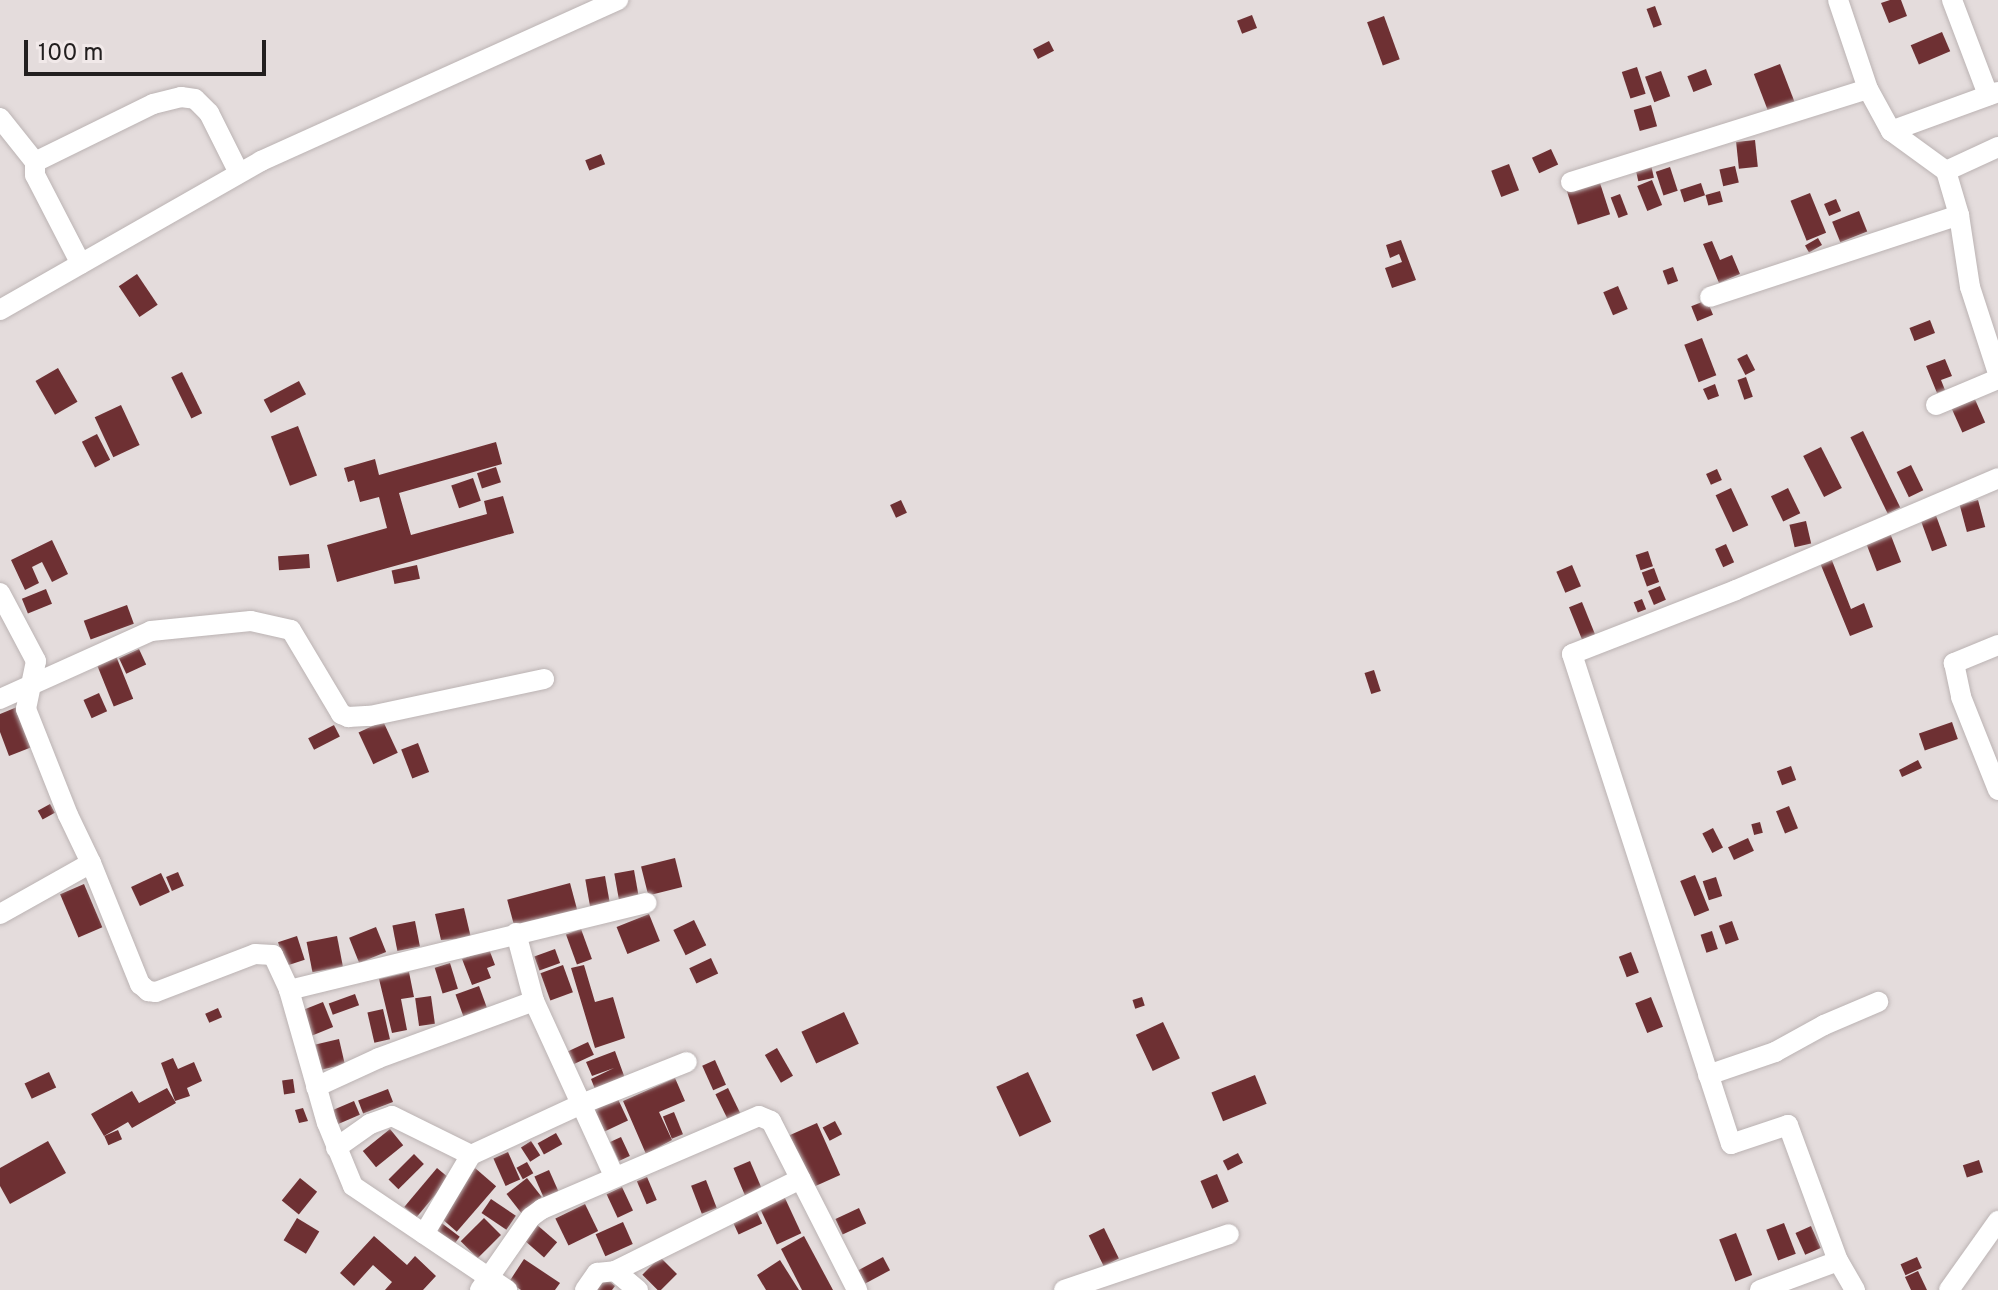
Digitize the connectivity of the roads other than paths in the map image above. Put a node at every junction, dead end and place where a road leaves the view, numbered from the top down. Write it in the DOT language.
graph roads {
  1 [pos="618,0"];
  2 [pos="1838,0"];
  3 [pos="1952,0"];
  4 [pos="1868,89"];
  5 [pos="1993,93"];
  6 [pos="0,118"];
  7 [pos="1891,131"];
  8 [pos="1998,147"];
  9 [pos="35,162"];
  10 [pos="1946,171"];
  11 [pos="239,173"];
  12 [pos="1571,182"];
  13 [pos="1959,215"];
  14 [pos="81,264"];
  15 [pos="1710,297"];
  16 [pos="0,310"];
  17 [pos="1998,376"];
  18 [pos="1936,405"];
  19 [pos="1998,478"];
  20 [pos="0,593"];
  21 [pos="1998,645"];
  22 [pos="544,679"];
  23 [pos="31,683"];
  24 [pos="0,699"];
  25 [pos="1998,790"];
  26 [pos="91,863"];
  27 [pos="647,903"];
  28 [pos="0,914"];
  29 [pos="516,933"];
  30 [pos="289,990"];
  31 [pos="534,1001"];
  32 [pos="1878,1002"];
  33 [pos="687,1062"];
  34 [pos="1708,1075"];
  35 [pos="316,1087"];
  36 [pos="579,1105"];
  37 [pos="336,1148"];
  38 [pos="471,1155"];
  39 [pos="614,1176"];
  40 [pos="800,1179"];
  41 [pos="1997,1223"];
  42 [pos="424,1234"];
  43 [pos="1229,1234"];
  44 [pos="1838,1261"];
  45 [pos="615,1271"];
  46 [pos="485,1284"];
  47 [pos="507,1290"];
  48 [pos="585,1290"];
  49 [pos="638,1290"];
  50 [pos="857,1290"];
  51 [pos="1064,1290"];
  52 [pos="1760,1290"];
  53 [pos="1855,1290"];
  54 [pos="1949,1290"];
  1 -- 11 [label="street"];
  2 -- 4 [label="street"];
  3 -- 5 [label="street"];
  4 -- 7 [label="street"];
  4 -- 12 [label="street"];
  5 -- 7 [label="street"];
  6 -- 9 [label="street"];
  7 -- 10 [label="street"];
  8 -- 10 [label="street"];
  9 -- 11 [label="street"];
  9 -- 14 [label="street"];
  10 -- 13 [label="street"];
  11 -- 14 [label="street"];
  13 -- 15 [label="street"];
  13 -- 17 [label="street"];
  14 -- 16 [label="street"];
  17 -- 18 [label="street"];
  19 -- 34 [label="street"];
  20 -- 23 [label="street"];
  21 -- 25 [label="street"];
  22 -- 23 [label="street"];
  23 -- 24 [label="street"];
  23 -- 26 [label="street"];
  26 -- 28 [label="street"];
  26 -- 30 [label="street"];
  27 -- 29 [label="street"];
  29 -- 30 [label="street"];
  29 -- 31 [label="street"];
  30 -- 35 [label="street"];
  31 -- 35 [label="street"];
  31 -- 36 [label="street"];
  32 -- 34 [label="street"];
  33 -- 36 [label="street"];
  34 -- 44 [label="street"];
  35 -- 37 [label="street"];
  36 -- 38 [label="street"];
  36 -- 39 [label="street"];
  37 -- 38 [label="street"];
  37 -- 42 [label="street"];
  38 -- 42 [label="street"];
  39 -- 40 [label="street"];
  39 -- 46 [label="street"];
  40 -- 45 [label="street"];
  40 -- 50 [label="street"];
  41 -- 54 [label="street"];
  42 -- 46 [label="street"];
  43 -- 51 [label="street"];
  44 -- 52 [label="street"];
  44 -- 53 [label="street"];
  45 -- 48 [label="street"];
  45 -- 49 [label="street"];
  46 -- 47 [label="street"];
}
